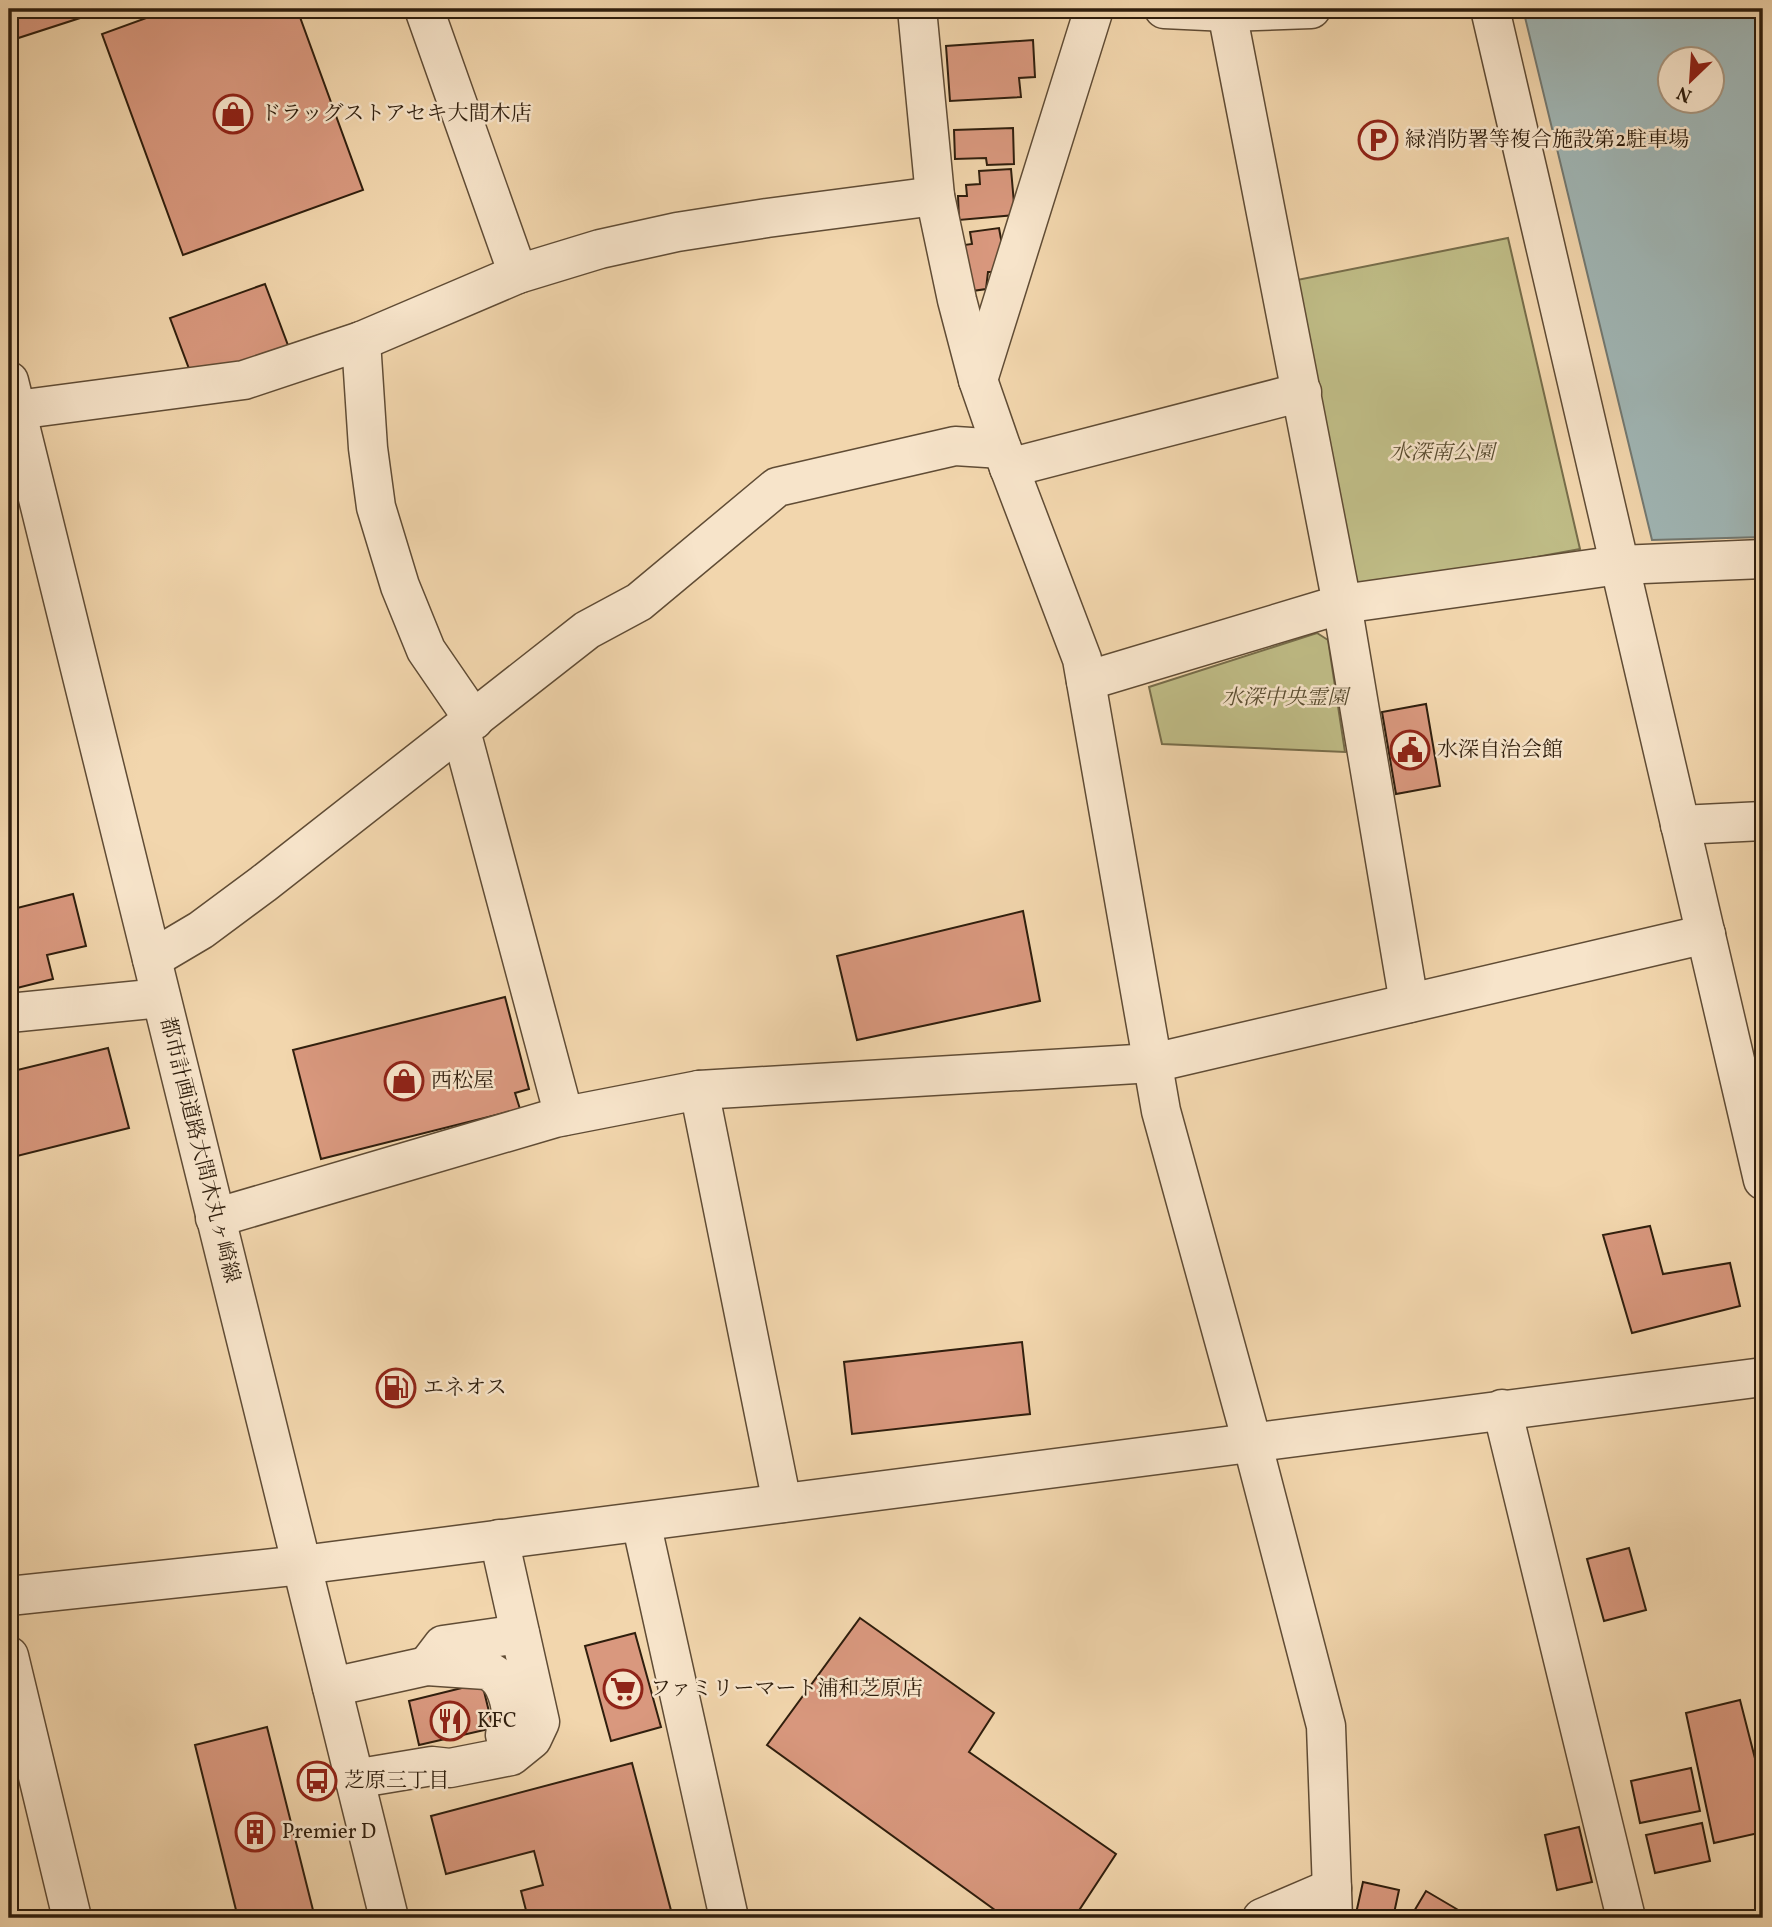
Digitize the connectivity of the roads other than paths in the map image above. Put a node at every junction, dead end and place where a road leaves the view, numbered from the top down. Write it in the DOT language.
graph roads {
  1 [pos="424,9"];
  2 [pos="917,9"];
  3 [pos="1094,9"];
  4 [pos="1164,9"];
  5 [pos="1311,9"];
  6 [pos="1490,9"];
  7 [pos="1227,12"];
  8 [pos="935,196"];
  9 [pos="518,274"];
  10 [pos="361,341"];
  11 [pos="978,380"];
  12 [pos="1302,392"];
  13 [pos="11,400"];
  14 [pos="1005,458"];
  15 [pos="1763,559"];
  16 [pos="1619,565"];
  17 [pos="1342,604"];
  18 [pos="1086,681"];
  19 [pos="468,725"];
  20 [pos="1763,821"];
  21 [pos="1680,825"];
  22 [pos="1706,934"];
  23 [pos="152,959"];
  24 [pos="161,998"];
  25 [pos="1409,1003"];
  26 [pos="9,1013"];
  27 [pos="1153,1063"];
  28 [pos="699,1090"];
  29 [pos="564,1116"];
  30 [pos="1763,1180"];
  31 [pos="215,1218"];
  32 [pos="1763,1377"];
  33 [pos="1502,1409"];
  34 [pos="1252,1442"];
  35 [pos="782,1503"];
  36 [pos="641,1521"];
  37 [pos="499,1539"];
  38 [pos="302,1565"];
  39 [pos="9,1596"];
  40 [pos="520,1634"];
  41 [pos="9,1656"];
  42 [pos="427,1666"];
  43 [pos="331,1687"];
  44 [pos="432,1766"];
  45 [pos="354,1779"];
  46 [pos="1332,1903"];
  47 [pos="72,1918"];
  48 [pos="389,1918"];
  49 [pos="729,1918"];
  50 [pos="1262,1918"];
  51 [pos="1626,1918"];
  1 -- 9 [label="street"];
  2 -- 8 [label="street"];
  3 -- 11 [label="street"];
  4 -- 7 [label="street"];
  5 -- 7 [label="street"];
  6 -- 16 [label="street"];
  7 -- 12 [label="street"];
  8 -- 9 [label="street"];
  8 -- 11 [label="street"];
  9 -- 10 [label="street"];
  10 -- 13 [label="street"];
  10 -- 19 [label="street"];
  11 -- 14 [label="street"];
  12 -- 14 [label="street"];
  12 -- 17 [label="street"];
  13 -- 23 [label="street, 都市計画道路大間木丸ヶ崎線"];
  14 -- 18 [label="street"];
  14 -- 19 [label="street"];
  15 -- 16 [label="street"];
  16 -- 17 [label="street"];
  16 -- 21 [label="street"];
  17 -- 18 [label="street"];
  17 -- 25 [label="street"];
  18 -- 27 [label="street"];
  19 -- 23 [label="street"];
  19 -- 29 [label="street"];
  20 -- 21 [label="street"];
  21 -- 22 [label="street"];
  22 -- 25 [label="street"];
  22 -- 30 [label="street"];
  23 -- 24 [label="street, 都市計画道路大間木丸ヶ崎線"];
  24 -- 26 [label="street"];
  24 -- 31 [label="street, 都市計画道路大間木丸ヶ崎線"];
  25 -- 27 [label="street"];
  27 -- 28 [label="street"];
  27 -- 34 [label="street"];
  28 -- 29 [label="street"];
  28 -- 35 [label="street"];
  29 -- 31 [label="street"];
  31 -- 38 [label="street, 都市計画道路大間木丸ヶ崎線"];
  32 -- 33 [label="street"];
  33 -- 34 [label="street"];
  33 -- 51 [label="street"];
  34 -- 35 [label="street"];
  34 -- 46 [label="street"];
  35 -- 36 [label="street"];
  36 -- 37 [label="street"];
  36 -- 49 [label="street"];
  37 -- 38 [label="street"];
  37 -- 40 [label="street"];
  38 -- 39 [label="street"];
  38 -- 43 [label="street, 都市計画道路大間木丸ヶ崎線"];
  40 -- 42 [label="street"];
  40 -- 44 [label="street"];
  41 -- 47 [label="street"];
  42 -- 43 [label="street"];
  42 -- 44 [label="street"];
  43 -- 45 [label="street, 都市計画道路大間木丸ヶ崎線"];
  44 -- 45 [label="street"];
  45 -- 48 [label="street, 都市計画道路大間木丸ヶ崎線"];
  46 -- 50 [label="street"];
}
